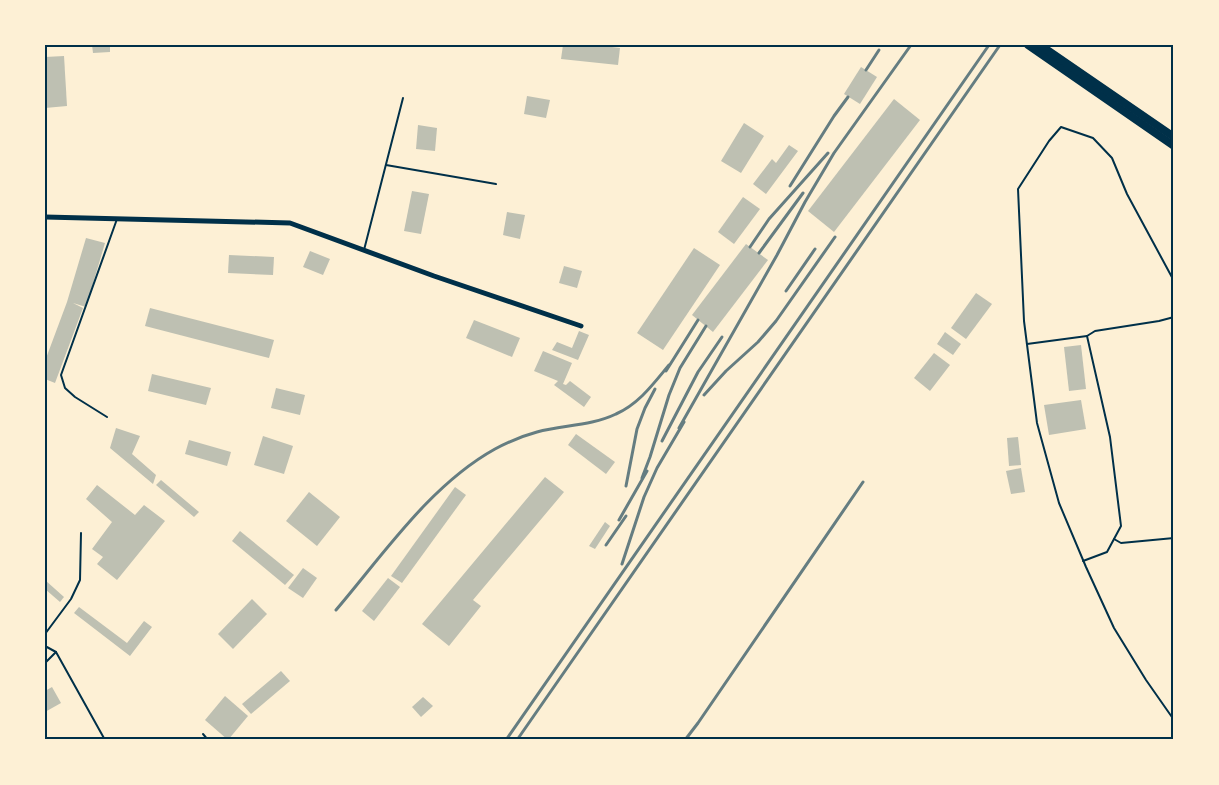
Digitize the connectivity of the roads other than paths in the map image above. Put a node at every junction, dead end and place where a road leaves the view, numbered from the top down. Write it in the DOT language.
graph roads {
  1 [pos="1028,45"];
  2 [pos="1040,45"];
  3 [pos="403,98"];
  4 [pos="1174,137"];
  5 [pos="1174,146"];
  6 [pos="386,165"];
  7 [pos="496,184"];
  8 [pos="45,217"];
  9 [pos="117,219"];
  10 [pos="364,250"];
  11 [pos="1174,281"];
  12 [pos="1174,317"];
  13 [pos="581,326"];
  14 [pos="1087,336"];
  15 [pos="1027,344"];
  16 [pos="107,417"];
  17 [pos="81,533"];
  18 [pos="1174,538"];
  19 [pos="1114,539"];
  20 [pos="1083,561"];
  21 [pos="45,634"];
  22 [pos="45,646"];
  23 [pos="56,652"];
  24 [pos="45,663"];
  25 [pos="1174,720"];
  26 [pos="203,734"];
  27 [pos="104,740"];
  28 [pos="208,740"];
  1 -- 5 [label="highway"];
  2 -- 4 [label="highway"];
  3 -- 6 [label="lane"];
  6 -- 7 [label="lane"];
  6 -- 10 [label="lane"];
  8 -- 9 [label="street"];
  9 -- 10 [label="street"];
  9 -- 16 [label="lane"];
  10 -- 13 [label="street"];
  11 -- 15 [label="lane"];
  12 -- 14 [label="lane"];
  14 -- 15 [label="lane"];
  14 -- 19 [label="lane"];
  15 -- 20 [label="lane"];
  17 -- 21 [label="lane"];
  18 -- 19 [label="lane"];
  19 -- 20 [label="lane"];
  20 -- 25 [label="lane"];
  22 -- 23 [label="lane"];
  23 -- 24 [label="lane"];
  23 -- 27 [label="lane"];
  26 -- 28 [label="lane"];
}
